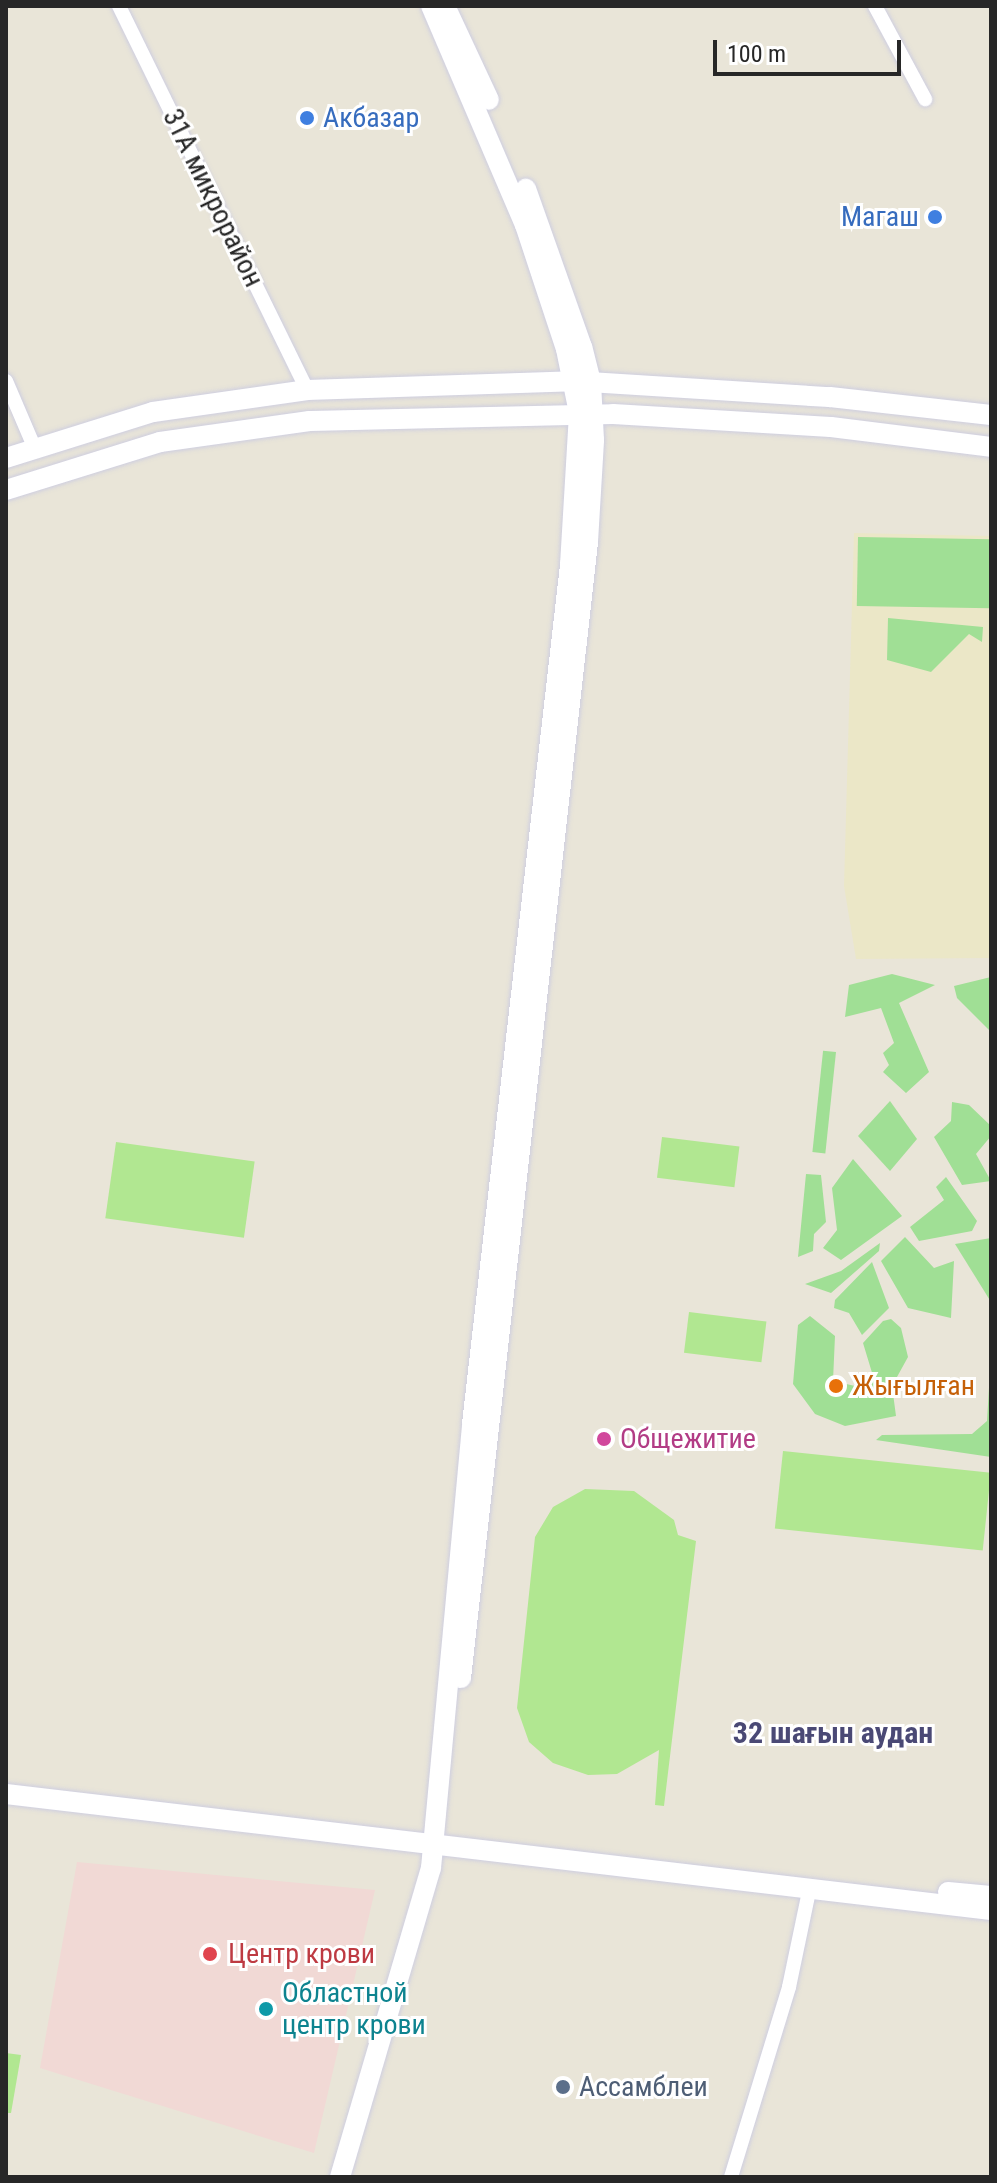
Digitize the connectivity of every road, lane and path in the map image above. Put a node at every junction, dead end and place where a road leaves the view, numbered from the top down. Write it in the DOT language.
graph roads {
  1 [pos="119,6"];
  2 [pos="431,6"];
  3 [pos="445,6"];
  4 [pos="875,6"];
  5 [pos="925,99"];
  6 [pos="6,381"];
  7 [pos="582,381"];
  8 [pos="307,390"];
  9 [pos="587,413"];
  10 [pos="991,415"];
  11 [pos="310,421"];
  12 [pos="991,447"];
  13 [pos="35,449"];
  14 [pos="6,458"];
  15 [pos="6,490"];
  16 [pos="6,1786"];
  17 [pos="6,1794"];
  18 [pos="437,1842"];
  19 [pos="809,1891"];
  20 [pos="991,1896"];
  21 [pos="991,1910"];
  22 [pos="340,2177"];
  23 [pos="731,2177"];
  1 -- 8 [label="street, 31А микрорайон"];
  2 -- 7 [label="main road"];
  3 -- 7 [label="main road"];
  4 -- 5 [label="street"];
  6 -- 13 [label="street"];
  7 -- 8 [label="main road"];
  7 -- 9 [label="main road"];
  7 -- 10 [label="main road"];
  8 -- 11 [label="main road"];
  8 -- 13 [label="main road"];
  9 -- 11 [label="main road"];
  9 -- 12 [label="main road"];
  9 -- 18 [label="main road"];
  11 -- 15 [label="main road"];
  13 -- 14 [label="main road"];
  16 -- 18 [label="main road"];
  17 -- 18 [label="main road"];
  18 -- 19 [label="main road"];
  18 -- 20 [label="main road"];
  18 -- 22 [label="main road"];
  19 -- 21 [label="main road"];
  19 -- 23 [label="street"];
}
